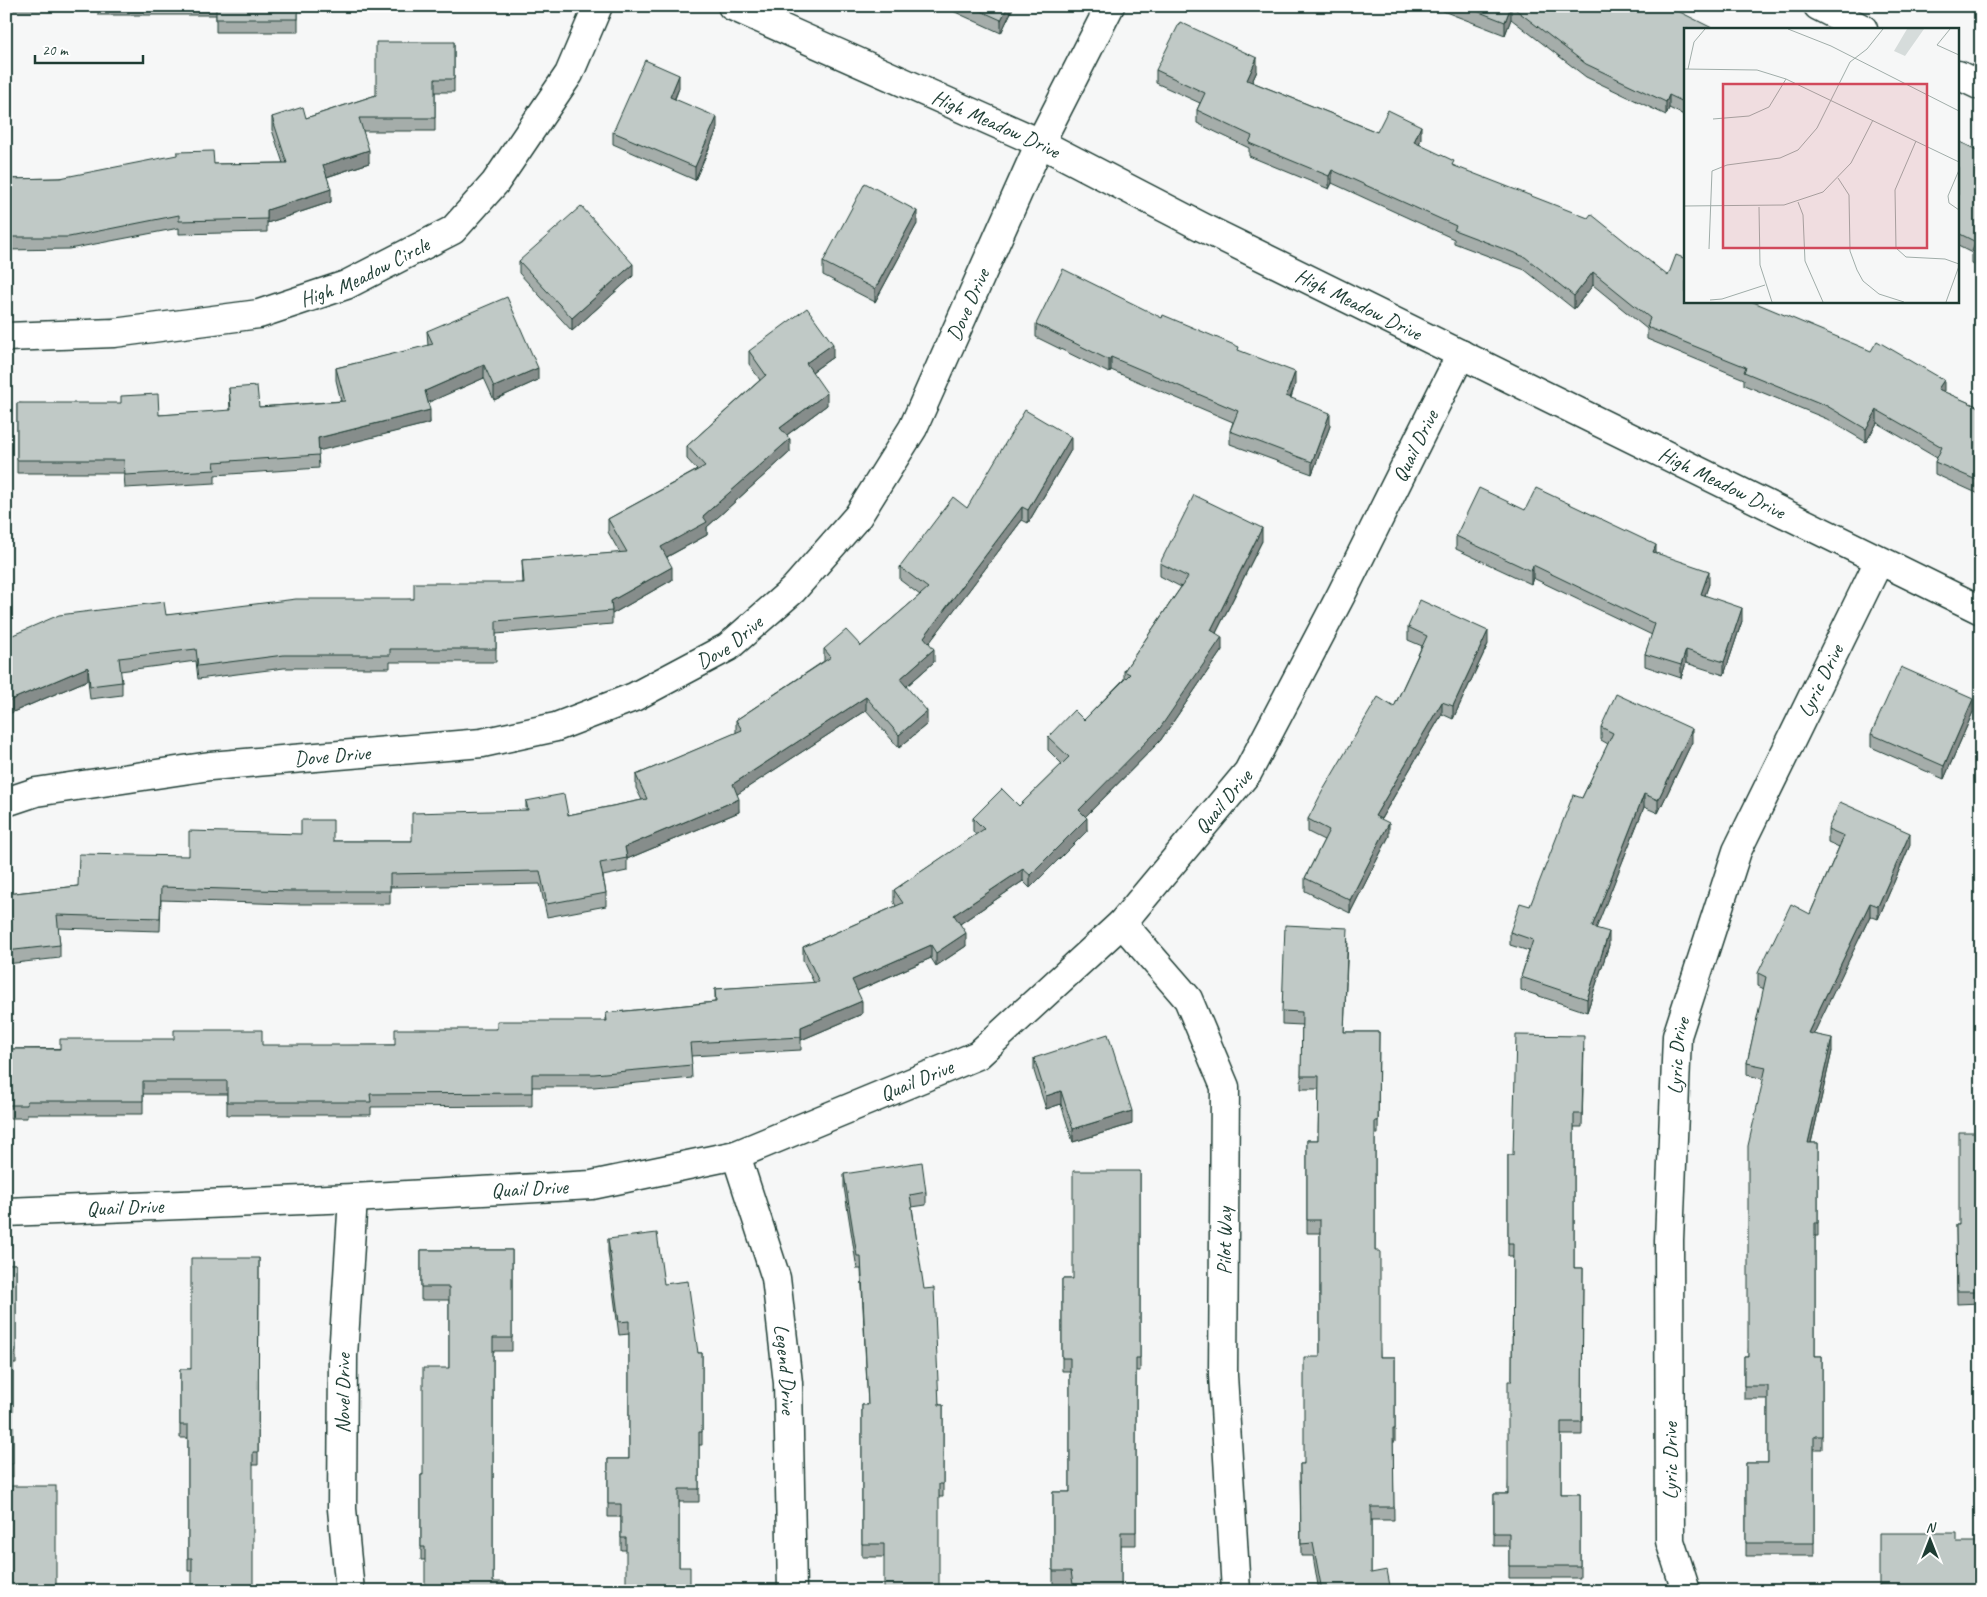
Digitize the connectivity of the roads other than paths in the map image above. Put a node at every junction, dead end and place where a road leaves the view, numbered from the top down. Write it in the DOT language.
graph roads {
  1 [pos="598,6"];
  2 [pos="732,6"];
  3 [pos="1110,6"];
  4 [pos="1818,6"];
  5 [pos="1862,28"];
  6 [pos="1960,76"];
  7 [pos="1981,86"];
  8 [pos="1040,143"];
  9 [pos="6,337"];
  10 [pos="1461,354"];
  11 [pos="1879,561"];
  12 [pos="1981,610"];
  13 [pos="6,802"];
  14 [pos="1122,923"];
  15 [pos="736,1155"];
  16 [pos="353,1198"];
  17 [pos="6,1212"];
  18 [pos="350,1591"];
  19 [pos="792,1591"];
  20 [pos="1236,1591"];
  21 [pos="1686,1591"];
  1 -- 9 [label="street, High Meadow Circle"];
  2 -- 8 [label="street, High Meadow Drive"];
  3 -- 8 [label="street, Dove Drive"];
  4 -- 5 [label="street"];
  6 -- 7 [label="street"];
  8 -- 10 [label="street, High Meadow Drive"];
  8 -- 13 [label="street, Dove Drive"];
  10 -- 11 [label="street, High Meadow Drive"];
  10 -- 14 [label="street, Quail Drive"];
  11 -- 12 [label="street, High Meadow Drive"];
  11 -- 21 [label="street, Lyric Drive"];
  14 -- 15 [label="street, Quail Drive"];
  14 -- 20 [label="street, Pilot Way"];
  15 -- 16 [label="street, Quail Drive"];
  15 -- 19 [label="street, Legend Drive"];
  16 -- 17 [label="street, Quail Drive"];
  16 -- 18 [label="street, Novel Drive"];
}
